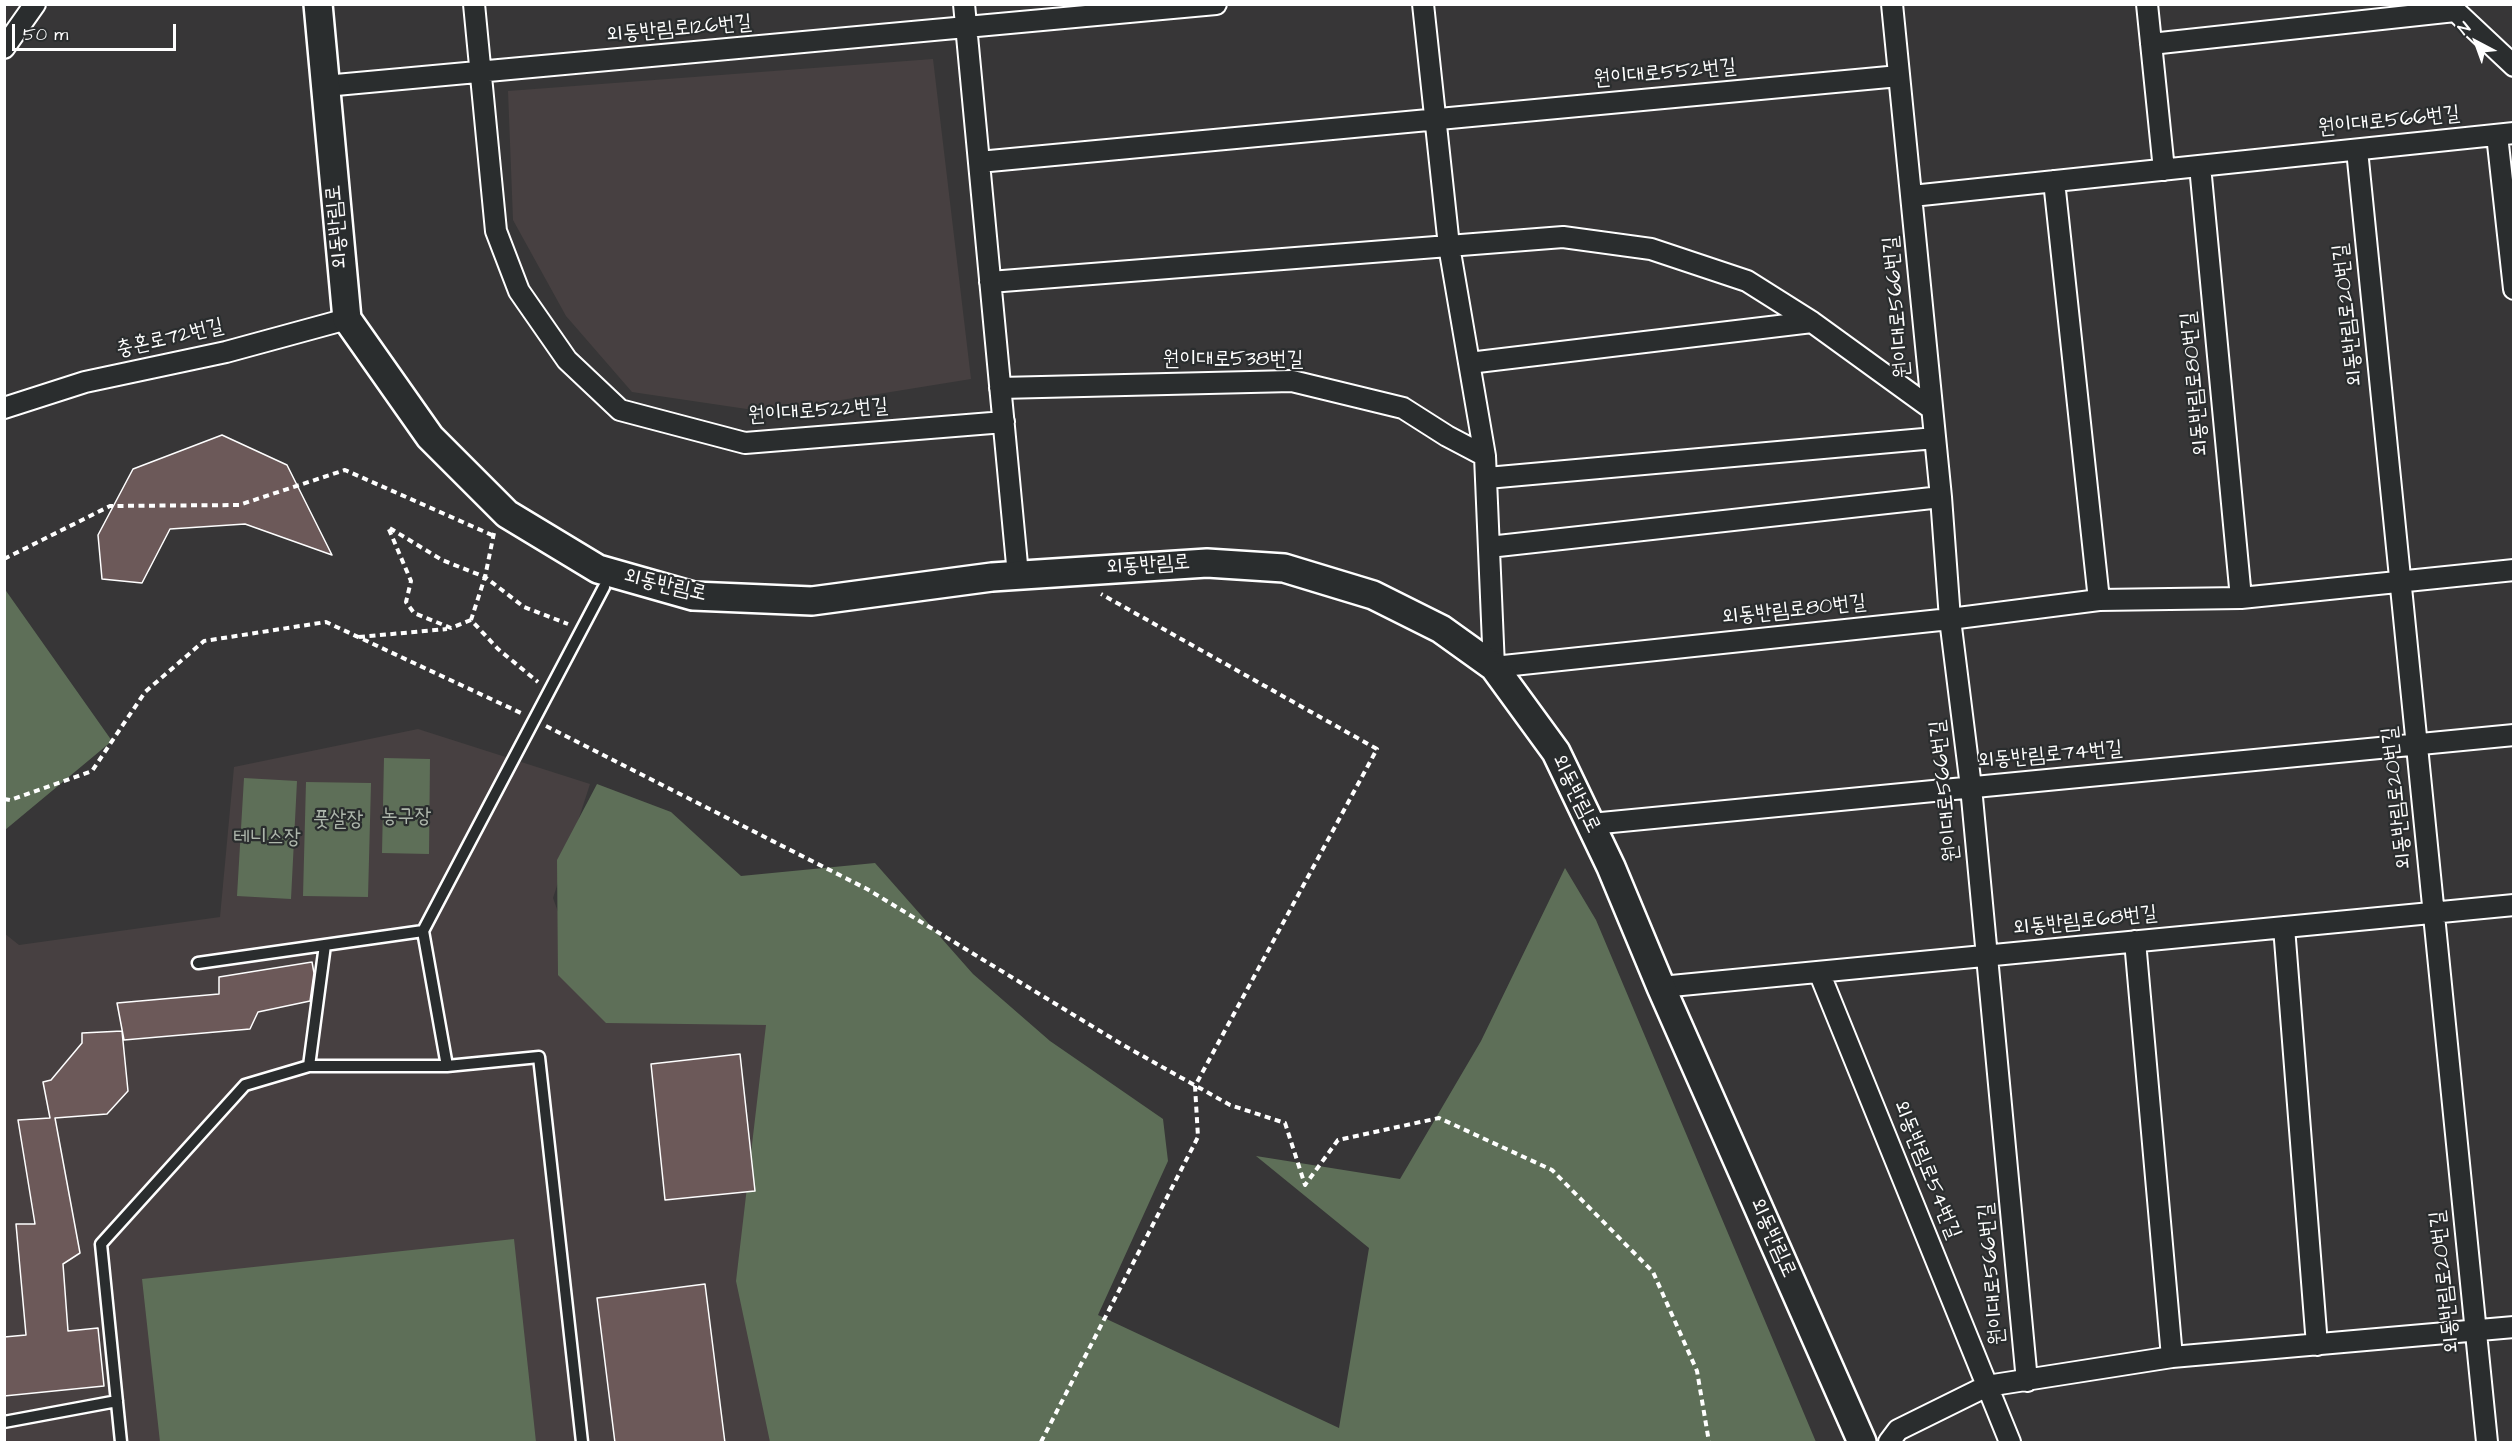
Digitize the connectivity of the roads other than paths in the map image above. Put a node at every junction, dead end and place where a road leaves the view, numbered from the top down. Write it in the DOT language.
graph roads {
  1 [pos="35,4"];
  2 [pos="318,4"];
  3 [pos="474,4"];
  4 [pos="964,4"];
  5 [pos="1216,4"];
  6 [pos="1423,4"];
  7 [pos="1892,4"];
  8 [pos="2146,4"];
  9 [pos="2451,8"];
  10 [pos="966,28"];
  11 [pos="2151,44"];
  12 [pos="4,48"];
  13 [pos="2509,60"];
  14 [pos="480,72"];
  15 [pos="1899,76"];
  16 [pos="325,86"];
  17 [pos="1435,119"];
  18 [pos="2505,134"];
  19 [pos="2356,150"];
  20 [pos="979,162"];
  21 [pos="2200,166"];
  22 [pos="2164,170"];
  23 [pos="2054,182"];
  24 [pos="1912,196"];
  25 [pos="1449,246"];
  26 [pos="990,282"];
  27 [pos="2514,289"];
  28 [pos="347,319"];
  29 [pos="1812,322"];
  30 [pos="1469,363"];
  31 [pos="1000,388"];
  32 [pos="4,408"];
  33 [pos="1932,409"];
  34 [pos="1004,422"];
  35 [pos="1935,438"];
  36 [pos="1485,456"];
  37 [pos="1487,478"];
  38 [pos="1941,496"];
  39 [pos="1490,547"];
  40 [pos="2514,570"];
  41 [pos="1018,575"];
  42 [pos="2400,582"];
  43 [pos="604,587"];
  44 [pos="2241,598"];
  45 [pos="2099,600"];
  46 [pos="1950,619"];
  47 [pos="1494,667"];
  48 [pos="2514,735"];
  49 [pos="2417,745"];
  50 [pos="1971,787"];
  51 [pos="1591,824"];
  52 [pos="2514,905"];
  53 [pos="2433,913"];
  54 [pos="2284,927"];
  55 [pos="423,931"];
  56 [pos="2135,941"];
  57 [pos="325,945"];
  58 [pos="1988,956"];
  59 [pos="198,963"];
  60 [pos="1819,972"];
  61 [pos="1661,987"];
  62 [pos="309,1066"];
  63 [pos="447,1066"];
  64 [pos="2514,1327"];
  65 [pos="2475,1330"];
  66 [pos="2317,1345"];
  67 [pos="2172,1358"];
  68 [pos="2027,1381"];
  69 [pos="1987,1386"];
  70 [pos="117,1401"];
  71 [pos="4,1422"];
  72 [pos="121,1443"];
  73 [pos="582,1443"];
  74 [pos="1862,1443"];
  75 [pos="1889,1443"];
  76 [pos="2010,1443"];
  77 [pos="2487,1443"];
  1 -- 12 [label="street"];
  2 -- 16 [label="main road, 외동반림로"];
  3 -- 14 [label="street, 원이대로522번길"];
  4 -- 10 [label="street"];
  5 -- 10 [label="street, 외동반림로126번길"];
  6 -- 17 [label="street"];
  7 -- 15 [label="street, 원이대로566번길"];
  8 -- 11 [label="street"];
  9 -- 11 [label="street"];
  9 -- 13 [label="street"];
  10 -- 14 [label="street, 외동반림로126번길"];
  10 -- 20 [label="street"];
  11 -- 22 [label="street"];
  14 -- 16 [label="street, 외동반림로126번길"];
  14 -- 34 [label="street, 원이대로522번길"];
  15 -- 17 [label="street, 원이대로552번길"];
  15 -- 24 [label="street, 원이대로566번길"];
  16 -- 28 [label="main road, 외동반림로"];
  17 -- 20 [label="street"];
  17 -- 25 [label="street"];
  18 -- 19 [label="street, 원이대로566번길"];
  18 -- 27 [label="street"];
  19 -- 21 [label="street, 원이대로566번길"];
  19 -- 42 [label="street, 외동반림로20번길"];
  20 -- 26 [label="street"];
  21 -- 22 [label="street, 원이대로566번길"];
  21 -- 44 [label="street, 외동반림로80번길"];
  22 -- 23 [label="street, 원이대로566번길"];
  23 -- 24 [label="street, 원이대로566번길"];
  23 -- 45 [label="street"];
  24 -- 33 [label="street, 원이대로566번길"];
  25 -- 26 [label="street"];
  25 -- 29 [label="street"];
  25 -- 30 [label="street"];
  26 -- 31 [label="street"];
  28 -- 32 [label="street, 충혼로72번길"];
  28 -- 41 [label="main road, 외동반림로"];
  29 -- 30 [label="street"];
  29 -- 33 [label="street"];
  30 -- 36 [label="street"];
  31 -- 34 [label="street"];
  31 -- 36 [label="street, 원이대로538번길"];
  33 -- 35 [label="street, 원이대로566번길"];
  34 -- 41 [label="street"];
  35 -- 37 [label="street"];
  35 -- 38 [label="street, 원이대로566번길"];
  36 -- 37 [label="street"];
  37 -- 39 [label="street"];
  38 -- 39 [label="street"];
  38 -- 46 [label="street, 원이대로566번길"];
  39 -- 47 [label="street"];
  40 -- 42 [label="street, 외동반림로80번길"];
  41 -- 47 [label="main road, 외동반림로"];
  42 -- 44 [label="street, 외동반림로80번길"];
  42 -- 49 [label="street, 외동반림로20번길"];
  43 -- 55 [label="lane"];
  44 -- 45 [label="street, 외동반림로80번길"];
  45 -- 46 [label="street, 외동반림로80번길"];
  46 -- 47 [label="street, 외동반림로80번길"];
  46 -- 50 [label="street, 원이대로566번길"];
  47 -- 51 [label="main road, 외동반림로"];
  48 -- 49 [label="street, 외동반림로74번길"];
  49 -- 50 [label="street, 외동반림로74번길"];
  49 -- 53 [label="street, 외동반림로20번길"];
  50 -- 51 [label="street, 외동반림로74번길"];
  50 -- 58 [label="street, 원이대로566번길"];
  51 -- 61 [label="main road, 외동반림로"];
  52 -- 53 [label="street, 외동반림로68번길"];
  53 -- 54 [label="street, 외동반림로68번길"];
  53 -- 65 [label="street, 외동반림로20번길"];
  54 -- 56 [label="street, 외동반림로68번길"];
  54 -- 66 [label="street"];
  55 -- 57 [label="lane"];
  55 -- 63 [label="lane"];
  56 -- 58 [label="street, 외동반림로68번길"];
  56 -- 67 [label="street"];
  57 -- 59 [label="lane"];
  57 -- 62 [label="lane"];
  58 -- 60 [label="street, 외동반림로68번길"];
  58 -- 68 [label="street, 원이대로566번길"];
  60 -- 61 [label="street, 외동반림로68번길"];
  60 -- 69 [label="street, 외동반림로54번길"];
  61 -- 74 [label="main road, 외동반림로"];
  62 -- 63 [label="lane"];
  62 -- 70 [label="lane"];
  63 -- 73 [label="lane"];
  64 -- 65 [label="street"];
  65 -- 66 [label="street"];
  65 -- 77 [label="street, 외동반림로20번길"];
  66 -- 67 [label="street"];
  67 -- 68 [label="street"];
  68 -- 69 [label="street"];
  69 -- 75 [label="street"];
  69 -- 76 [label="street, 외동반림로54번길"];
  70 -- 71 [label="lane"];
  70 -- 72 [label="lane"];
}
